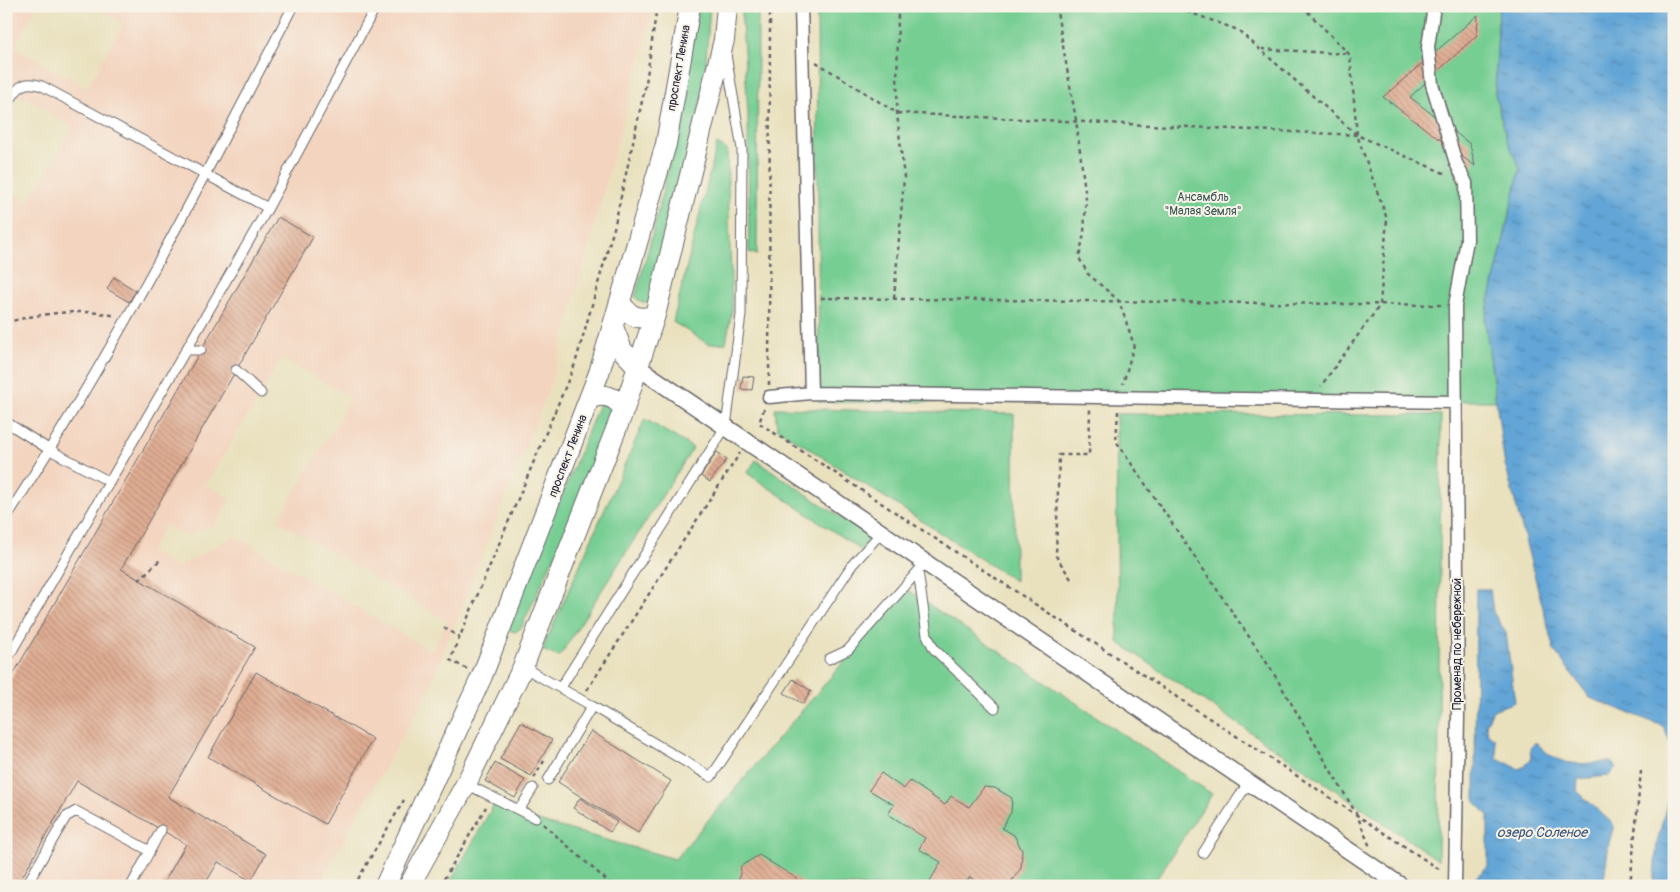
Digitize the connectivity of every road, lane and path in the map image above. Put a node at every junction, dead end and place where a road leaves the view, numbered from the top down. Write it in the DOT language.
graph roads {
  1 [pos="293,6"];
  2 [pos="376,6"];
  3 [pos="657,6"];
  4 [pos="690,6"];
  5 [pos="727,6"];
  6 [pos="770,6"];
  7 [pos="801,6"];
  8 [pos="898,6"];
  9 [pos="1056,6"];
  10 [pos="1172,6"];
  11 [pos="1302,6"];
  12 [pos="1434,6"];
  13 [pos="724,40"];
  14 [pos="1261,49"];
  15 [pos="802,52"];
  16 [pos="1350,54"];
  17 [pos="6,106"];
  18 [pos="897,113"];
  19 [pos="1076,120"];
  20 [pos="1357,135"];
  21 [pos="206,174"];
  22 [pos="1466,183"];
  23 [pos="268,208"];
  24 [pos="809,298"];
  25 [pos="894,298"];
  26 [pos="1119,301"];
  27 [pos="620,302"];
  28 [pos="1380,304"];
  29 [pos="1454,306"];
  30 [pos="655,315"];
  31 [pos="6,322"];
  32 [pos="124,322"];
  33 [pos="614,327"];
  34 [pos="186,350"];
  35 [pos="201,350"];
  36 [pos="638,368"];
  37 [pos="236,370"];
  38 [pos="600,373"];
  39 [pos="261,393"];
  40 [pos="811,393"];
  41 [pos="769,397"];
  42 [pos="1119,397"];
  43 [pos="590,398"];
  44 [pos="1311,400"];
  45 [pos="1456,402"];
  46 [pos="624,408"];
  47 [pos="1090,416"];
  48 [pos="6,422"];
  49 [pos="759,423"];
  50 [pos="726,426"];
  51 [pos="748,440"];
  52 [pos="50,450"];
  53 [pos="110,482"];
  54 [pos="6,518"];
  55 [pos="881,533"];
  56 [pos="162,558"];
  57 [pos="922,568"];
  58 [pos="1071,579"];
  59 [pos="139,580"];
  60 [pos="444,628"];
  61 [pos="460,637"];
  62 [pos="829,659"];
  63 [pos="6,661"];
  64 [pos="523,667"];
  65 [pos="472,671"];
  66 [pos="561,687"];
  67 [pos="581,700"];
  68 [pos="592,706"];
  69 [pos="995,708"];
  70 [pos="547,756"];
  71 [pos="1641,771"];
  72 [pos="548,780"];
  73 [pos="1248,783"];
  74 [pos="466,784"];
  75 [pos="533,784"];
  76 [pos="519,810"];
  77 [pos="1357,815"];
  78 [pos="535,818"];
  79 [pos="161,830"];
  80 [pos="1371,848"];
  81 [pos="150,851"];
  82 [pos="1203,853"];
  83 [pos="1455,883"];
  84 [pos="26,886"];
  85 [pos="131,886"];
  86 [pos="385,886"];
  87 [pos="410,886"];
  88 [pos="613,886"];
  89 [pos="1401,886"];
  90 [pos="1630,886"];
  1 -- 21 [label="lane"];
  2 -- 23 [label="lane"];
  3 -- 61 [label="path"];
  4 -- 27 [label="street, проспект Ленина"];
  5 -- 13 [label="street"];
  6 -- 41 [label="path"];
  7 -- 15 [label="street"];
  8 -- 18 [label="path"];
  9 -- 19 [label="path"];
  10 -- 14 [label="path"];
  11 -- 16 [label="path"];
  12 -- 22 [label="street"];
  13 -- 30 [label="street"];
  13 -- 50 [label="lane"];
  14 -- 16 [label="path"];
  14 -- 20 [label="path"];
  15 -- 18 [label="path"];
  15 -- 24 [label="street"];
  16 -- 20 [label="path"];
  17 -- 21 [label="lane"];
  18 -- 19 [label="path"];
  18 -- 25 [label="path"];
  19 -- 20 [label="path"];
  19 -- 26 [label="path"];
  20 -- 22 [label="path"];
  20 -- 28 [label="path"];
  21 -- 23 [label="lane"];
  21 -- 32 [label="lane"];
  22 -- 29 [label="street, Променад по небережной"];
  23 -- 34 [label="lane"];
  24 -- 25 [label="path"];
  24 -- 40 [label="street"];
  25 -- 26 [label="path"];
  26 -- 28 [label="path"];
  26 -- 42 [label="path"];
  27 -- 30 [label="street"];
  27 -- 33 [label="street, проспект Ленина"];
  28 -- 29 [label="path"];
  28 -- 44 [label="path"];
  29 -- 45 [label="street, Променад по небережной"];
  30 -- 36 [label="street"];
  31 -- 32 [label="path"];
  32 -- 52 [label="lane"];
  33 -- 36 [label="street"];
  33 -- 38 [label="street, проспект Ленина"];
  34 -- 35 [label="lane"];
  34 -- 53 [label="lane"];
  36 -- 38 [label="street"];
  36 -- 46 [label="street"];
  36 -- 50 [label="street"];
  37 -- 39 [label="lane"];
  38 -- 43 [label="street, проспект Ленина"];
  40 -- 41 [label="street"];
  40 -- 42 [label="street"];
  41 -- 49 [label="path"];
  42 -- 44 [label="street"];
  42 -- 77 [label="path"];
  43 -- 46 [label="street"];
  43 -- 86 [label="street, проспект Ленина"];
  44 -- 45 [label="street"];
  45 -- 83 [label="street, Променад по небережной"];
  46 -- 64 [label="street"];
  47 -- 58 [label="path"];
  48 -- 52 [label="lane"];
  49 -- 51 [label="path"];
  49 -- 77 [label="path"];
  50 -- 51 [label="street"];
  50 -- 66 [label="lane"];
  51 -- 55 [label="street"];
  51 -- 67 [label="path"];
  52 -- 53 [label="lane"];
  52 -- 54 [label="lane"];
  53 -- 63 [label="lane"];
  55 -- 57 [label="street"];
  55 -- 68 [label="lane"];
  56 -- 59 [label="path"];
  57 -- 62 [label="lane"];
  57 -- 69 [label="lane"];
  57 -- 73 [label="street"];
  60 -- 61 [label="path"];
  61 -- 65 [label="path"];
  64 -- 66 [label="lane"];
  64 -- 74 [label="street"];
  66 -- 67 [label="lane"];
  67 -- 68 [label="lane"];
  68 -- 72 [label="lane"];
  70 -- 75 [label="path"];
  71 -- 90 [label="path"];
  73 -- 82 [label="lane"];
  73 -- 89 [label="street"];
  74 -- 76 [label="lane"];
  74 -- 87 [label="street"];
  75 -- 76 [label="lane"];
  76 -- 78 [label="lane"];
  77 -- 80 [label="path"];
  77 -- 83 [label="path"];
  78 -- 88 [label="path"];
  79 -- 81 [label="lane"];
  81 -- 84 [label="lane"];
  81 -- 85 [label="lane"];
}
